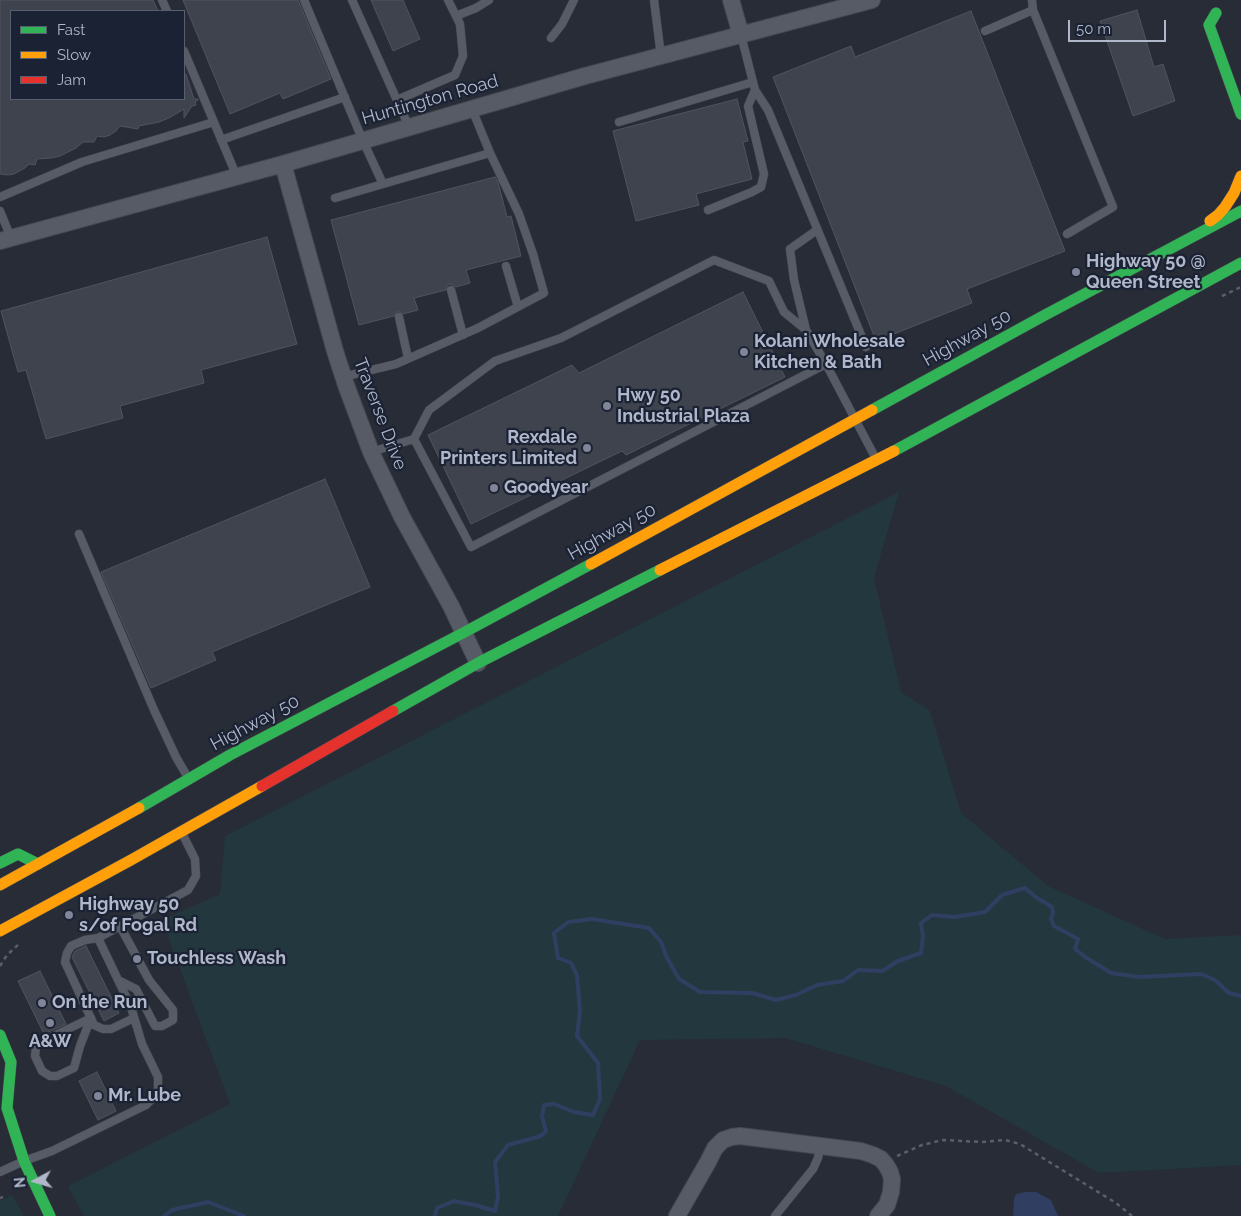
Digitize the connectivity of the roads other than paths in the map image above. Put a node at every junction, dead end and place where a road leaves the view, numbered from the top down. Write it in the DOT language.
graph roads {
  1 [pos="304,0"];
  2 [pos="352,0"];
  3 [pos="448,0"];
  4 [pos="489,0"];
  5 [pos="574,0"];
  6 [pos="654,0"];
  7 [pos="731,0"];
  8 [pos="872,0"];
  9 [pos="1032,0"];
  10 [pos="1211,0"];
  11 [pos="833,5"];
  12 [pos="1033,10"];
  13 [pos="1216,13"];
  14 [pos="456,16"];
  15 [pos="985,32"];
  16 [pos="741,35"];
  17 [pos="551,38"];
  18 [pos="185,53"];
  19 [pos="661,56"];
  20 [pos="752,82"];
  21 [pos="1241,84"];
  22 [pos="755,90"];
  23 [pos="345,97"];
  24 [pos="397,100"];
  25 [pos="472,109"];
  26 [pos="1241,114"];
  27 [pos="214,122"];
  28 [pos="619,122"];
  29 [pos="409,127"];
  30 [pos="221,140"];
  31 [pos="363,141"];
  32 [pos="490,154"];
  33 [pos="283,164"];
  34 [pos="1241,176"];
  35 [pos="237,177"];
  36 [pos="383,184"];
  37 [pos="0,197"];
  38 [pos="335,198"];
  39 [pos="708,210"];
  40 [pos="0,211"];
  41 [pos="1241,211"];
  42 [pos="818,230"];
  43 [pos="1067,234"];
  44 [pos="6,240"];
  45 [pos="1241,263"];
  46 [pos="506,266"];
  47 [pos="1130,270"];
  48 [pos="451,290"];
  49 [pos="518,307"];
  50 [pos="1170,314"];
  51 [pos="399,317"];
  52 [pos="1139,319"];
  53 [pos="806,330"];
  54 [pos="463,335"];
  55 [pos="866,347"];
  56 [pos="408,358"];
  57 [pos="826,364"];
  58 [pos="343,377"];
  59 [pos="855,420"];
  60 [pos="414,439"];
  61 [pos="371,452"];
  62 [pos="877,460"];
  63 [pos="79,534"];
  64 [pos="463,633"];
  65 [pos="478,663"];
  66 [pos="188,780"];
  67 [pos="181,832"];
  68 [pos="0,863"];
  69 [pos="38,864"];
  70 [pos="0,885"];
  71 [pos="50,904"];
  72 [pos="120,926"];
  73 [pos="0,931"];
  74 [pos="98,938"];
  75 [pos="0,943"];
  76 [pos="118,980"];
  77 [pos="91,1018"];
  78 [pos="134,1018"];
  79 [pos="0,1035"];
  80 [pos="0,1062"];
  81 [pos="10,1084"];
  82 [pos="4,1105"];
  83 [pos="820,1146"];
  84 [pos="24,1161"];
  85 [pos="0,1172"];
  86 [pos="50,1216"];
  87 [pos="677,1216"];
  88 [pos="775,1216"];
  89 [pos="878,1216"];
  1 -- 23 [label="lane"];
  2 -- 24 [label="lane"];
  3 -- 14 [label="lane"];
  4 -- 14 [label="lane"];
  5 -- 17 [label="lane"];
  6 -- 19 [label="lane"];
  7 -- 16 [label="street"];
  8 -- 11 [label="street, Huntington Road"];
  9 -- 12 [label="lane"];
  10 -- 13 [label="main road"];
  11 -- 16 [label="street, Huntington Road"];
  12 -- 15 [label="lane"];
  12 -- 43 [label="lane"];
  13 -- 21 [label="main road"];
  13 -- 26 [label="main road"];
  14 -- 24 [label="lane"];
  16 -- 19 [label="street, Huntington Road"];
  16 -- 20 [label="lane"];
  18 -- 27 [label="lane"];
  19 -- 25 [label="street, Huntington Road"];
  20 -- 22 [label="lane"];
  20 -- 28 [label="lane"];
  22 -- 39 [label="lane"];
  22 -- 42 [label="lane"];
  23 -- 30 [label="lane"];
  23 -- 31 [label="lane"];
  24 -- 29 [label="lane"];
  25 -- 29 [label="street, Huntington Road"];
  25 -- 32 [label="lane"];
  27 -- 30 [label="lane"];
  27 -- 37 [label="lane"];
  29 -- 31 [label="street, Huntington Road"];
  30 -- 35 [label="lane"];
  31 -- 33 [label="street, Huntington Road"];
  31 -- 36 [label="lane"];
  32 -- 36 [label="lane"];
  32 -- 49 [label="lane"];
  33 -- 35 [label="street, Huntington Road"];
  33 -- 58 [label="street, Traverse Drive"];
  34 -- 47 [label="main road"];
  35 -- 44 [label="street, Huntington Road"];
  36 -- 38 [label="lane"];
  40 -- 44 [label="lane"];
  41 -- 47 [label="main road, Highway 50"];
  42 -- 53 [label="lane"];
  42 -- 55 [label="lane"];
  45 -- 52 [label="main road"];
  46 -- 49 [label="lane"];
  47 -- 59 [label="main road, Highway 50"];
  48 -- 54 [label="lane"];
  49 -- 54 [label="lane"];
  50 -- 52 [label="main road"];
  51 -- 56 [label="lane"];
  52 -- 62 [label="main road"];
  53 -- 57 [label="lane"];
  53 -- 60 [label="lane"];
  54 -- 56 [label="lane"];
  56 -- 58 [label="lane"];
  57 -- 59 [label="lane"];
  57 -- 60 [label="lane"];
  58 -- 61 [label="street, Traverse Drive"];
  59 -- 62 [label="lane"];
  59 -- 64 [label="main road, Highway 50"];
  60 -- 61 [label="lane"];
  61 -- 64 [label="street, Traverse Drive"];
  62 -- 65 [label="main road"];
  63 -- 66 [label="lane"];
  64 -- 65 [label="street, Traverse Drive"];
  64 -- 66 [label="main road, Highway 50"];
  65 -- 67 [label="main road"];
  66 -- 69 [label="main road, Highway 50"];
  67 -- 71 [label="main road"];
  67 -- 72 [label="lane"];
  68 -- 69 [label="main road"];
  69 -- 70 [label="main road, Highway 50"];
  71 -- 73 [label="main road"];
  71 -- 75 [label="main road"];
  72 -- 74 [label="lane"];
  72 -- 76 [label="lane"];
  74 -- 76 [label="lane"];
  74 -- 77 [label="lane"];
  76 -- 78 [label="lane"];
  77 -- 77 [label="lane"];
  77 -- 78 [label="lane"];
  78 -- 84 [label="lane"];
  79 -- 81 [label="main road"];
  80 -- 81 [label="main road"];
  81 -- 82 [label="main road"];
  82 -- 84 [label="main road"];
  83 -- 87 [label="street"];
  83 -- 88 [label="lane"];
  83 -- 89 [label="street"];
  84 -- 85 [label="lane"];
  84 -- 86 [label="main road"];
}
